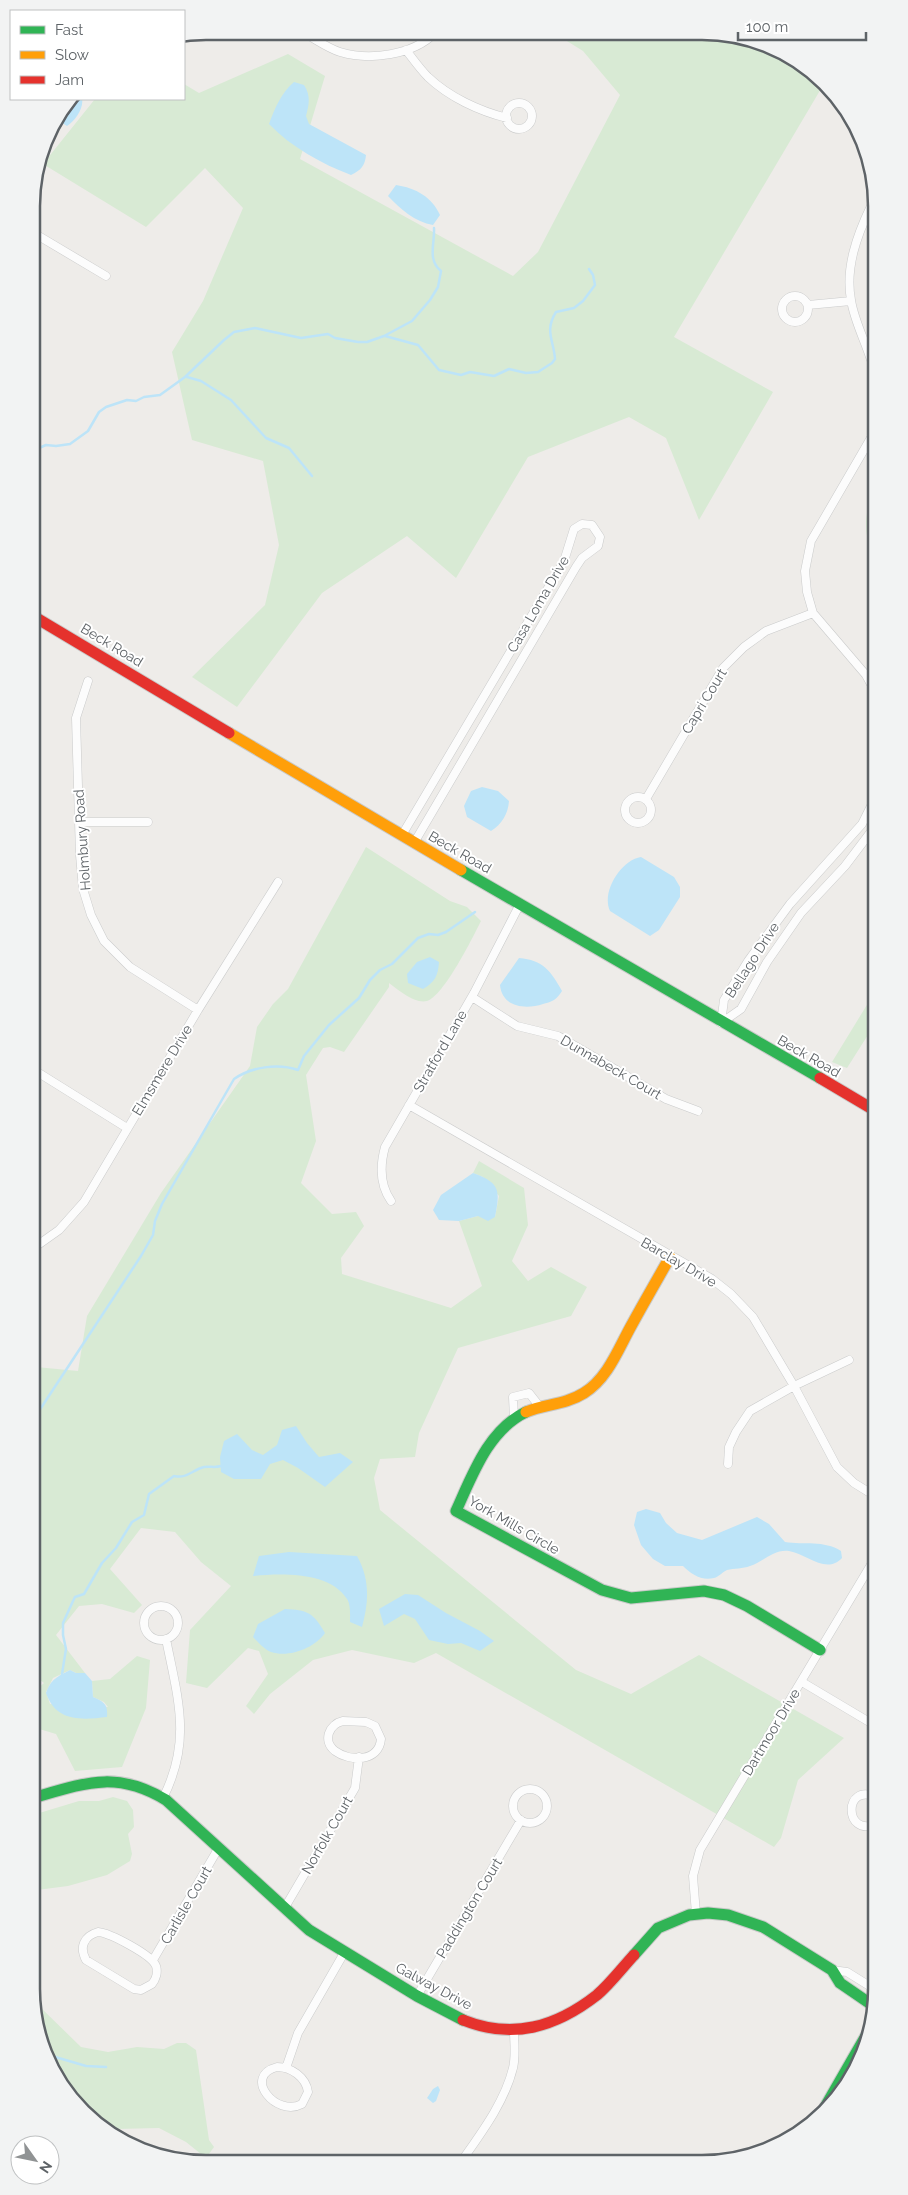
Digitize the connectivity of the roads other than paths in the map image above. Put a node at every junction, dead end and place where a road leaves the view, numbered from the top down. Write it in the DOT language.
graph roads {
  1 [pos="317,40"];
  2 [pos="427,40"];
  3 [pos="406,50"];
  4 [pos="507,118"];
  5 [pos="868,214"];
  6 [pos="40,237"];
  7 [pos="106,276"];
  8 [pos="851,301"];
  9 [pos="808,306"];
  10 [pos="868,349"];
  11 [pos="868,443"];
  12 [pos="813,613"];
  13 [pos="40,620"];
  14 [pos="868,678"];
  15 [pos="88,681"];
  16 [pos="646,799"];
  17 [pos="868,812"];
  18 [pos="79,822"];
  19 [pos="148,822"];
  20 [pos="402,835"];
  21 [pos="868,836"];
  22 [pos="414,843"];
  23 [pos="278,882"];
  24 [pos="520,904"];
  25 [pos="472,998"];
  26 [pos="198,1010"];
  27 [pos="722,1024"];
  28 [pos="40,1074"];
  29 [pos="409,1105"];
  30 [pos="868,1107"];
  31 [pos="698,1111"];
  32 [pos="127,1128"];
  33 [pos="391,1201"];
  34 [pos="40,1243"];
  35 [pos="670,1256"];
  36 [pos="849,1360"];
  37 [pos="794,1386"];
  38 [pos="540,1407"];
  39 [pos="514,1418"];
  40 [pos="728,1464"];
  41 [pos="868,1492"];
  42 [pos="868,1570"];
  43 [pos="166,1639"];
  44 [pos="820,1650"];
  45 [pos="802,1682"];
  46 [pos="868,1721"];
  47 [pos="359,1758"];
  48 [pos="868,1794"];
  49 [pos="40,1796"];
  50 [pos="163,1798"];
  51 [pos="521,1820"];
  52 [pos="868,1826"];
  53 [pos="218,1849"];
  54 [pos="284,1909"];
  55 [pos="696,1914"];
  56 [pos="344,1953"];
  57 [pos="153,1960"];
  58 [pos="832,1970"];
  59 [pos="868,1985"];
  60 [pos="417,1996"];
  61 [pos="868,2002"];
  62 [pos="514,2030"];
  63 [pos="286,2068"];
  64 [pos="466,2155"];
  1 -- 3 [label="street"];
  2 -- 3 [label="street"];
  3 -- 4 [label="street"];
  5 -- 8 [label="street"];
  6 -- 7 [label="street"];
  8 -- 9 [label="street"];
  8 -- 10 [label="street"];
  11 -- 12 [label="street"];
  12 -- 14 [label="street"];
  12 -- 16 [label="street, Capri Court"];
  13 -- 20 [label="street, Beck Road"];
  15 -- 18 [label="street, Holmbury Road"];
  17 -- 27 [label="street, Bellago Drive"];
  18 -- 19 [label="street"];
  18 -- 26 [label="street, Holmbury Road"];
  20 -- 22 [label="street, Beck Road"];
  20 -- 22 [label="street, Casa Loma Drive"];
  21 -- 27 [label="street, Bellago Drive"];
  22 -- 24 [label="street, Beck Road"];
  23 -- 26 [label="street, Elmsmere Drive"];
  24 -- 25 [label="street, Stratford Lane"];
  24 -- 27 [label="street, Beck Road"];
  25 -- 29 [label="street, Stratford Lane"];
  25 -- 31 [label="street, Dunnabeck Court"];
  26 -- 32 [label="street, Elmsmere Drive"];
  27 -- 30 [label="street, Beck Road"];
  28 -- 32 [label="street"];
  29 -- 33 [label="street, Stratford Lane"];
  29 -- 35 [label="street, Barclay Drive"];
  32 -- 34 [label="street, Elmsmere Drive"];
  35 -- 37 [label="street, Barclay Drive"];
  35 -- 38 [label="street, York Mills Circle"];
  36 -- 37 [label="street"];
  37 -- 40 [label="street"];
  37 -- 41 [label="street, Barclay Drive"];
  38 -- 39 [label="street, York Mills Circle"];
  38 -- 39 [label="street"];
  39 -- 44 [label="street, York Mills Circle"];
  42 -- 44 [label="street, Dartmoor Drive"];
  43 -- 43 [label="street"];
  43 -- 50 [label="street"];
  44 -- 45 [label="street, Dartmoor Drive"];
  45 -- 46 [label="street"];
  45 -- 55 [label="street, Dartmoor Drive"];
  47 -- 47 [label="street"];
  47 -- 54 [label="street, Norfolk Court"];
  48 -- 52 [label="street"];
  49 -- 50 [label="street, Galway Drive"];
  50 -- 53 [label="street, Galway Drive"];
  51 -- 51 [label="street"];
  51 -- 60 [label="street, Paddington Court"];
  53 -- 54 [label="street, Galway Drive"];
  53 -- 57 [label="street, Carlisle Court"];
  54 -- 56 [label="street, Galway Drive"];
  55 -- 58 [label="street, Galway Drive"];
  55 -- 62 [label="street, Galway Drive"];
  56 -- 60 [label="street, Galway Drive"];
  56 -- 63 [label="street"];
  57 -- 57 [label="street, Carlisle Court"];
  58 -- 59 [label="street, Galway Drive"];
  58 -- 61 [label="street, Galway Drive"];
  60 -- 62 [label="street, Galway Drive"];
  62 -- 64 [label="street"];
  63 -- 63 [label="street"];
}
